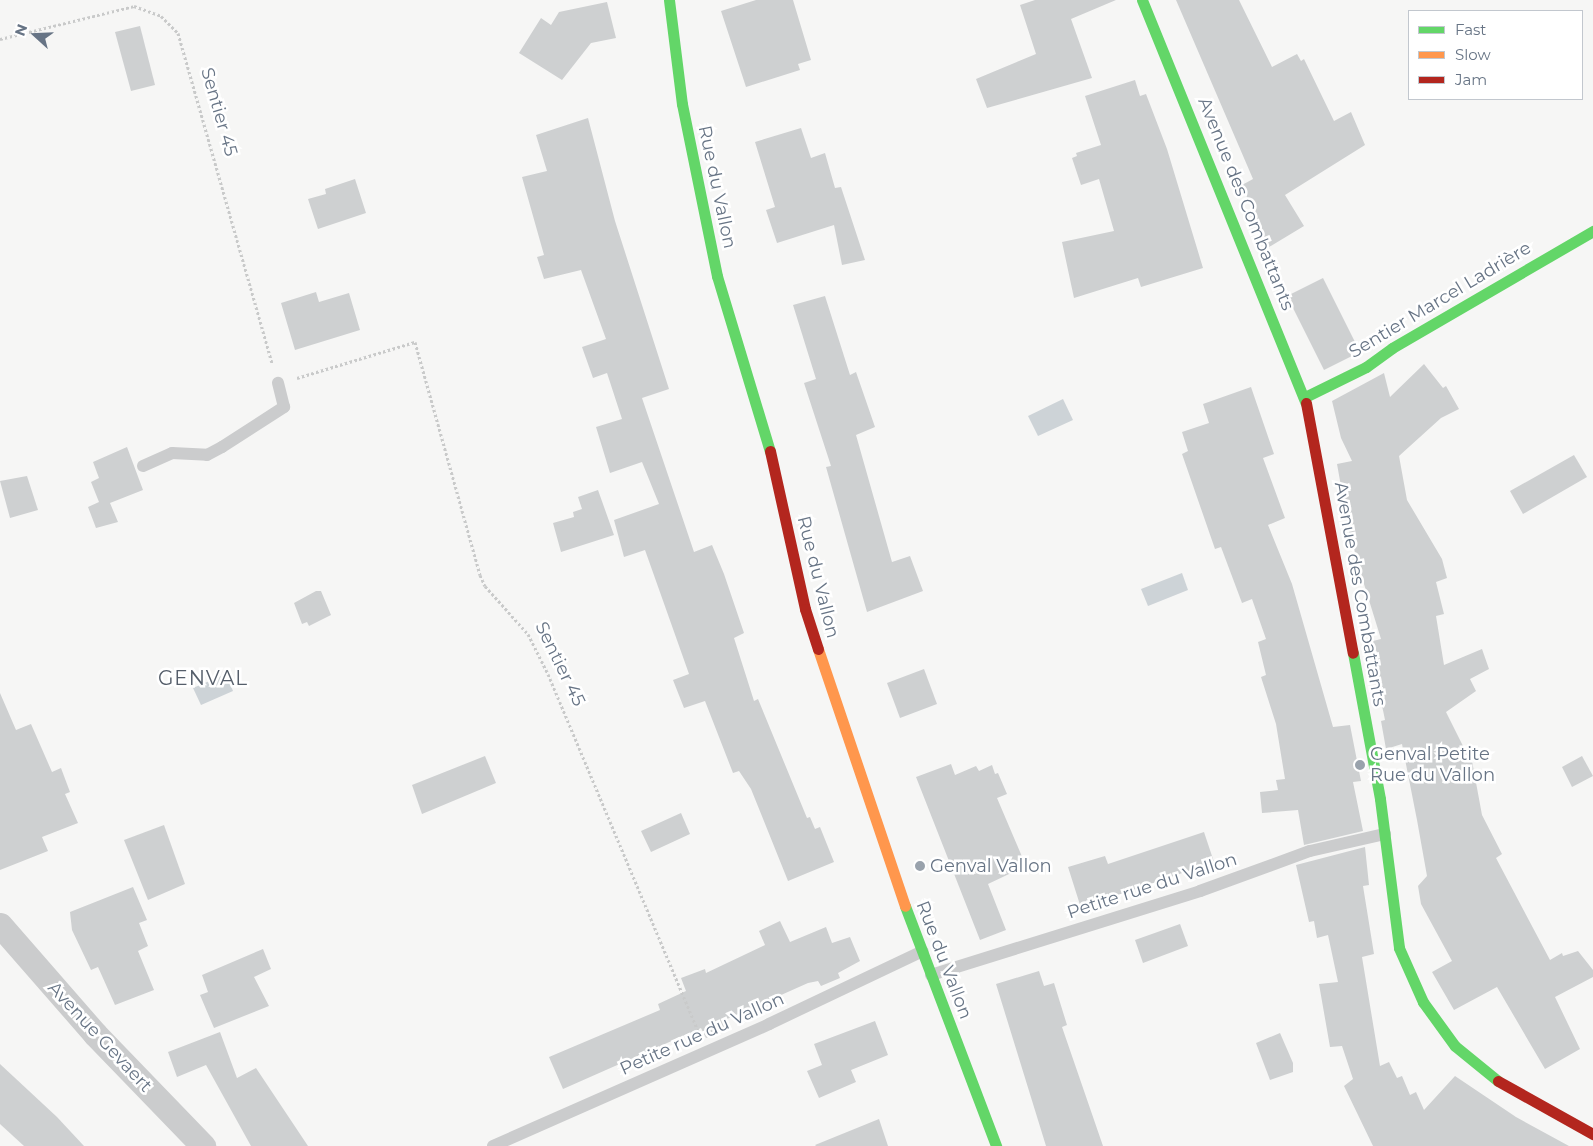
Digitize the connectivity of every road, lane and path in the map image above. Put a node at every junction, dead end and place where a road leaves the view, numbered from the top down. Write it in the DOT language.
graph roads {
  1 [pos="670,0"];
  2 [pos="1142,0"];
  3 [pos="0,39"];
  4 [pos="1593,231"];
  5 [pos="278,384"];
  6 [pos="1305,397"];
  7 [pos="143,466"];
  8 [pos="1385,834"];
  9 [pos="0,925"];
  10 [pos="924,950"];
  11 [pos="931,975"];
  12 [pos="706,1051"];
  13 [pos="1593,1134"];
  14 [pos="203,1146"];
  15 [pos="493,1146"];
  16 [pos="996,1146"];
  1 -- 10 [label="street, Rue du Vallon"];
  2 -- 6 [label="street, Avenue des Combattants"];
  3 -- 5 [label="path, Sentier 45"];
  4 -- 6 [label="street, Sentier Marcel Ladrière"];
  5 -- 7 [label="lane"];
  5 -- 12 [label="path, Sentier 45"];
  6 -- 8 [label="street, Avenue des Combattants"];
  8 -- 11 [label="lane, Petite rue du Vallon"];
  8 -- 13 [label="street, Avenue des Combattants"];
  9 -- 14 [label="street, Avenue Gevaert"];
  10 -- 11 [label="street, Rue du Vallon"];
  10 -- 12 [label="lane, Petite rue du Vallon"];
  11 -- 16 [label="street, Rue du Vallon"];
  12 -- 15 [label="lane, Petite rue du Vallon"];
}
